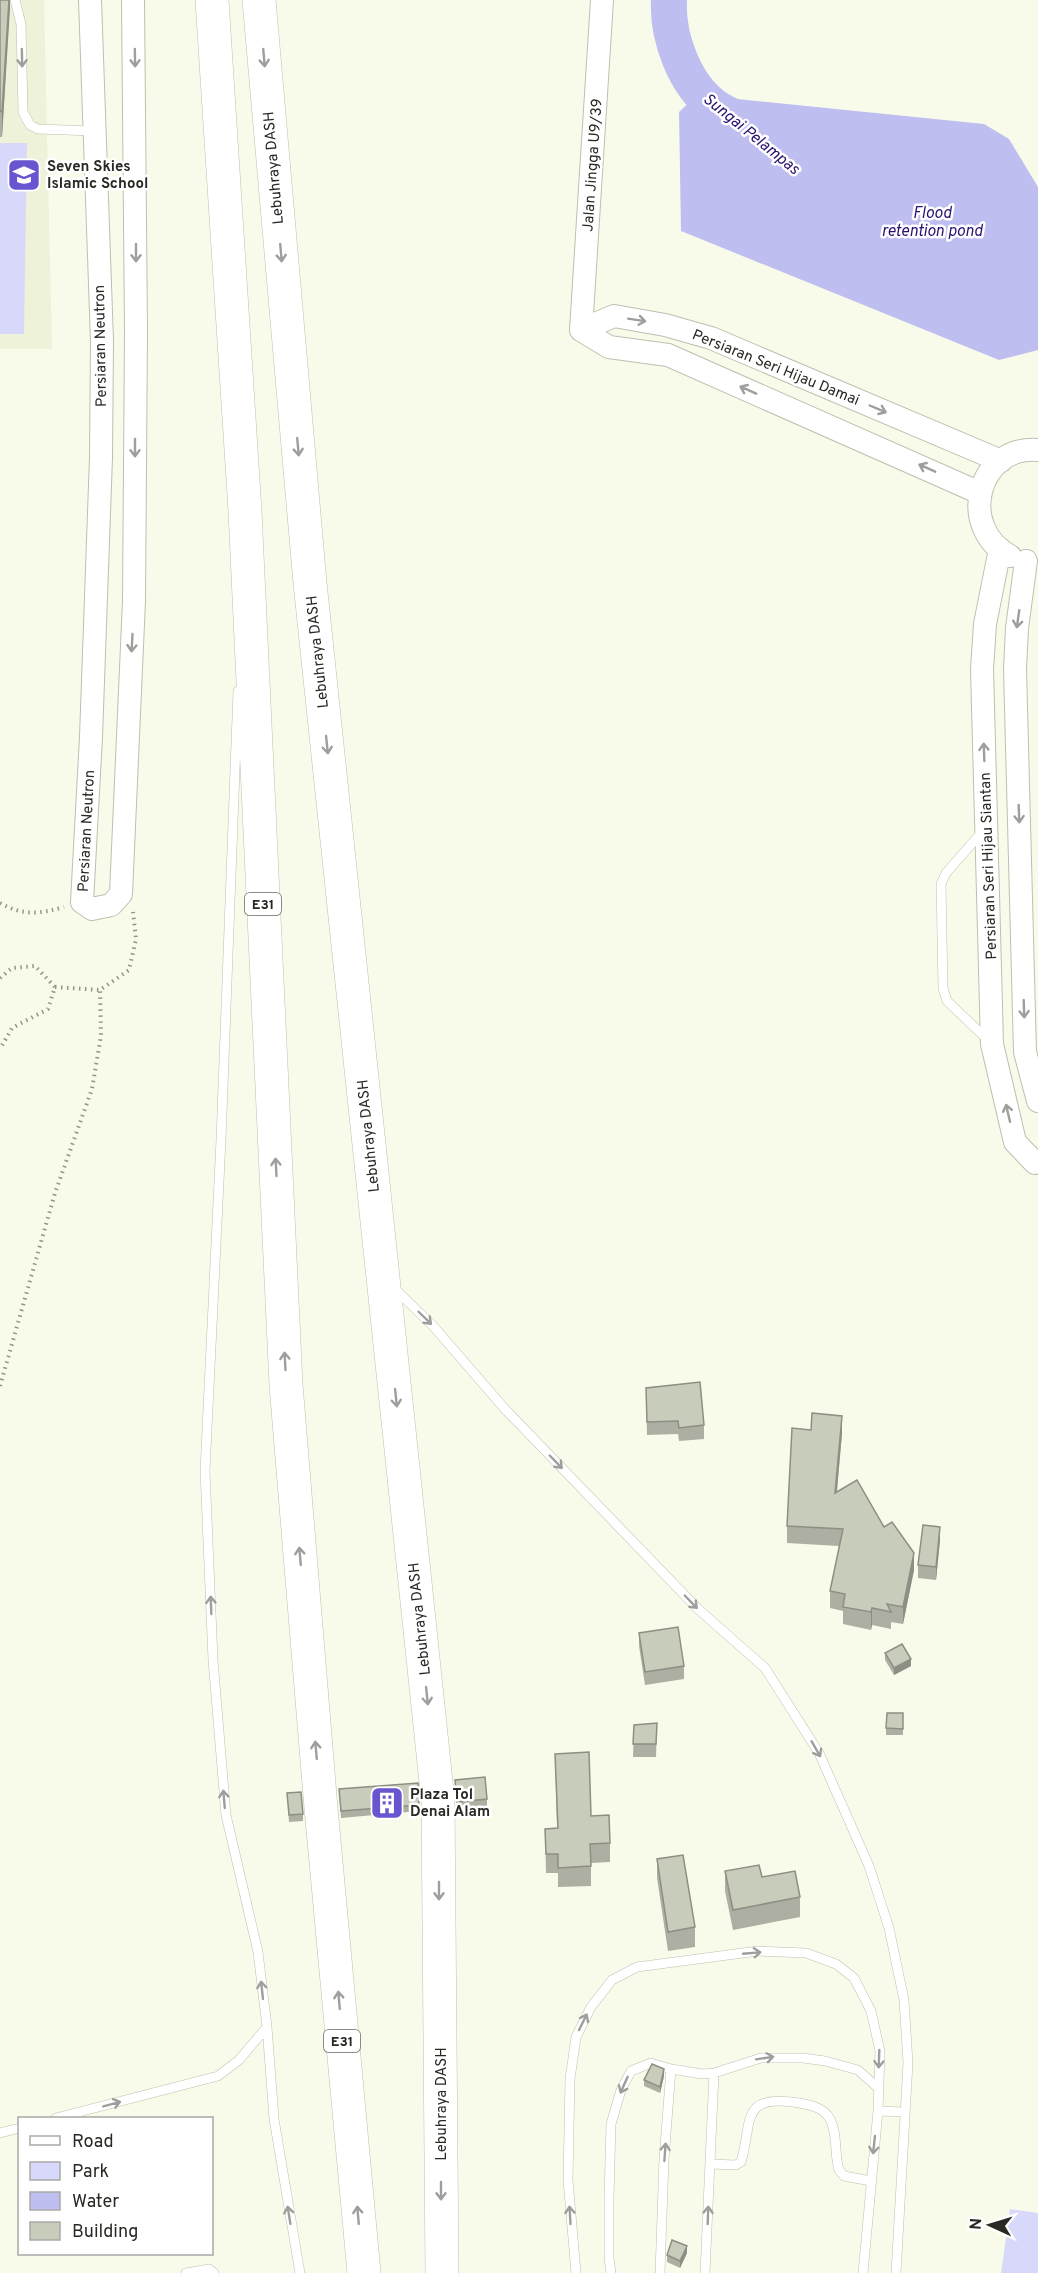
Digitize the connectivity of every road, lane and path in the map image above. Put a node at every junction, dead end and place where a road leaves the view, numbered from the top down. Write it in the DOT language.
graph roads {
  1 [pos="15,0"];
  2 [pos="90,0"];
  3 [pos="134,0"];
  4 [pos="212,0"];
  5 [pos="259,0"];
  6 [pos="602,0"];
  7 [pos="93,131"];
  8 [pos="581,330"];
  9 [pos="1038,450"];
  10 [pos="1001,461"];
  11 [pos="980,493"];
  12 [pos="245,511"];
  13 [pos="1000,549"];
  14 [pos="1032,561"];
  15 [pos="240,629"];
  16 [pos="238,677"];
  17 [pos="986,827"];
  18 [pos="121,894"];
  19 [pos="82,902"];
  20 [pos="0,903"];
  21 [pos="0,978"];
  22 [pos="55,987"];
  23 [pos="100,990"];
  24 [pos="992,1044"];
  25 [pos="0,1049"];
  26 [pos="1038,1101"];
  27 [pos="1037,1158"];
  28 [pos="383,1277"];
  29 [pos="0,1386"];
  30 [pos="267,2027"];
  31 [pos="671,2070"];
  32 [pos="714,2073"];
  33 [pos="877,2086"];
  34 [pos="878,2111"];
  35 [pos="904,2112"];
  36 [pos="60,2117"];
  37 [pos="18,2128"];
  38 [pos="0,2133"];
  39 [pos="710,2164"];
  40 [pos="871,2181"];
  41 [pos="444,2270"];
  42 [pos="186,2273"];
  43 [pos="214,2273"];
  44 [pos="300,2273"];
  45 [pos="364,2273"];
  46 [pos="576,2273"];
  47 [pos="611,2273"];
  48 [pos="660,2273"];
  49 [pos="705,2273"];
  50 [pos="862,2273"];
  51 [pos="896,2273"];
  1 -- 7 [label="lane, one-way"];
  2 -- 7 [label="street, Persiaran Neutron"];
  3 -- 18 [label="street, one-way"];
  4 -- 12 [label="highway, E31"];
  5 -- 28 [label="highway, Lebuhraya DASH, one-way"];
  6 -- 8 [label="street, Jalan Jingga U9/39"];
  7 -- 19 [label="street, Persiaran Neutron"];
  8 -- 10 [label="street, Persiaran Seri Hijau Damai, one-way"];
  11 -- 8 [label="street, Persiaran Seri Hijau Damai, one-way"];
  9 -- 10 [label="street"];
  10 -- 11 [label="street"];
  11 -- 13 [label="street"];
  12 -- 15 [label="lane"];
  45 -- 12 [label="highway, E31, one-way"];
  13 -- 14 [label="street"];
  17 -- 13 [label="street, Persiaran Seri Hijau Siantan, one-way"];
  14 -- 26 [label="street, Persiaran Seri Hijau Siantan, one-way"];
  30 -- 16 [label="lane, one-way"];
  17 -- 24 [label="street, Persiaran Seri Hijau Siantan"];
  17 -- 24 [label="lane"];
  18 -- 19 [label="street, Persiaran Neutron"];
  18 -- 23 [label="path"];
  19 -- 20 [label="path"];
  21 -- 22 [label="path"];
  22 -- 23 [label="path"];
  22 -- 25 [label="path"];
  23 -- 29 [label="path"];
  27 -- 24 [label="street, Persiaran Seri Hijau Siantan, one-way"];
  28 -- 35 [label="lane, one-way"];
  28 -- 41 [label="highway, Lebuhraya DASH, one-way"];
  36 -- 30 [label="lane, one-way"];
  44 -- 30 [label="lane, one-way"];
  31 -- 32 [label="lane"];
  31 -- 47 [label="lane, one-way"];
  48 -- 31 [label="lane, one-way"];
  32 -- 33 [label="lane, one-way"];
  32 -- 39 [label="lane"];
  33 -- 34 [label="lane"];
  46 -- 33 [label="lane, one-way"];
  34 -- 35 [label="lane"];
  34 -- 40 [label="lane, one-way"];
  35 -- 51 [label="lane"];
  37 -- 38 [label="lane"];
  39 -- 40 [label="lane"];
  49 -- 39 [label="lane, one-way"];
  40 -- 50 [label="lane"];
  42 -- 43 [label="lane"];
}
